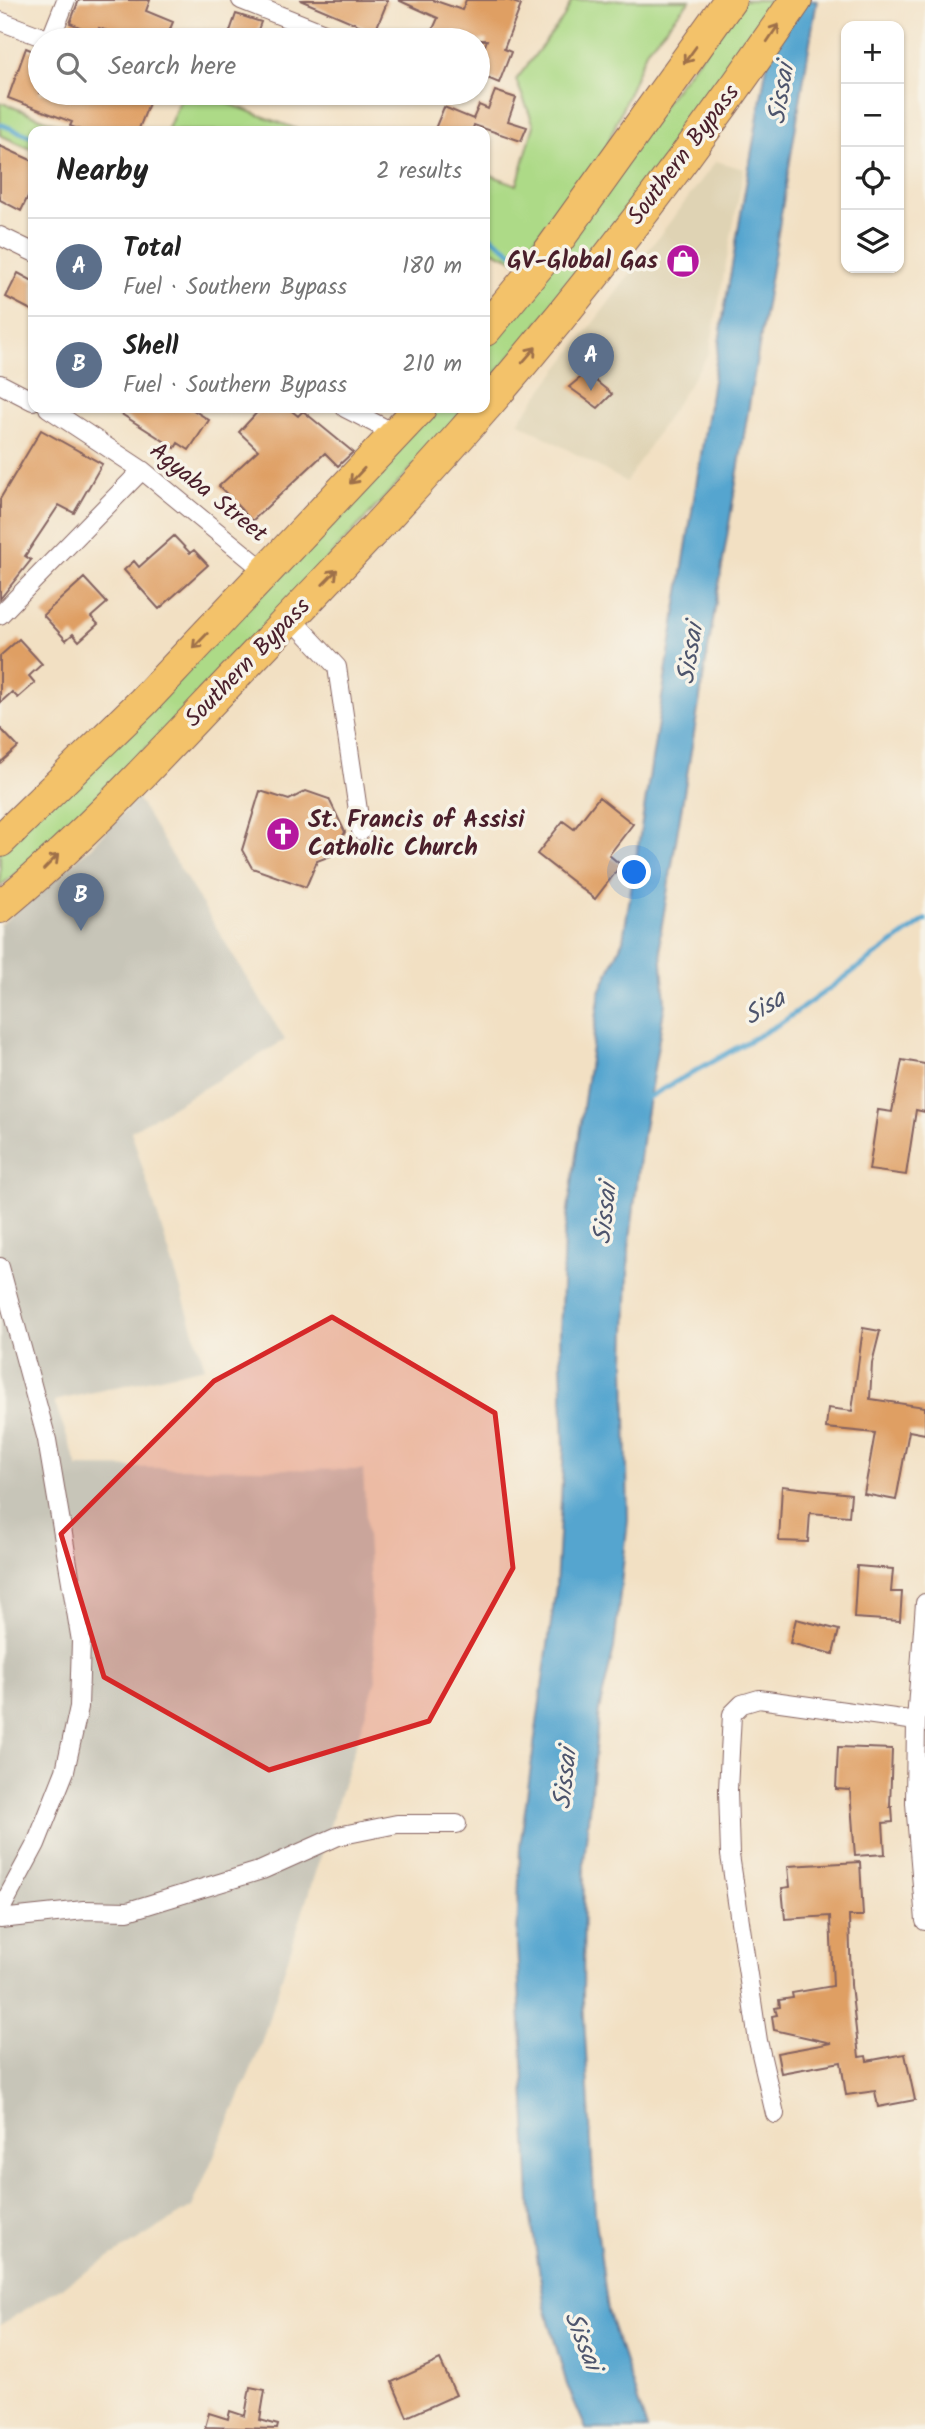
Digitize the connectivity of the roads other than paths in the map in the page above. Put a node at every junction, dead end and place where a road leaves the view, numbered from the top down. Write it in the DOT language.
graph roads {
  1 [pos="66,0"];
  2 [pos="241,0"];
  3 [pos="730,0"];
  4 [pos="796,0"];
  5 [pos="0,21"];
  6 [pos="55,28"];
  7 [pos="312,28"];
  8 [pos="28,32"];
  9 [pos="0,236"];
  10 [pos="28,250"];
  11 [pos="490,324"];
  12 [pos="0,384"];
  13 [pos="28,398"];
  14 [pos="490,400"];
  15 [pos="56,413"];
  16 [pos="354,413"];
  17 [pos="416,413"];
  18 [pos="479,413"];
  19 [pos="396,435"];
  20 [pos="142,470"];
  21 [pos="266,572"];
  22 [pos="0,615"];
  23 [pos="290,618"];
  24 [pos="360,831"];
  25 [pos="0,841"];
  26 [pos="0,907"];
  27 [pos="0,1267"];
  28 [pos="925,1603"];
  29 [pos="916,1721"];
  30 [pos="457,1824"];
  31 [pos="0,1911"];
  32 [pos="0,1919"];
  33 [pos="925,1921"];
  34 [pos="775,2114"];
  1 -- 6 [label="street"];
  2 -- 7 [label="street"];
  3 -- 11 [label="highway, Southern Bypass, one-way"];
  14 -- 4 [label="highway, Southern Bypass, one-way"];
  5 -- 8 [label="street"];
  9 -- 10 [label="street"];
  12 -- 13 [label="street"];
  15 -- 20 [label="street, Agyaba Street"];
  16 -- 19 [label="street"];
  17 -- 19 [label="highway, Southern Bypass"];
  23 -- 18 [label="highway, Southern Bypass, one-way"];
  19 -- 21 [label="highway, Southern Bypass, one-way"];
  20 -- 21 [label="street, Agyaba Street"];
  20 -- 22 [label="street"];
  21 -- 25 [label="highway, Southern Bypass, one-way"];
  23 -- 24 [label="street"];
  26 -- 23 [label="highway, Southern Bypass, one-way"];
  27 -- 31 [label="street"];
  28 -- 29 [label="street"];
  29 -- 33 [label="street"];
  29 -- 34 [label="street"];
  30 -- 32 [label="street"];
}
